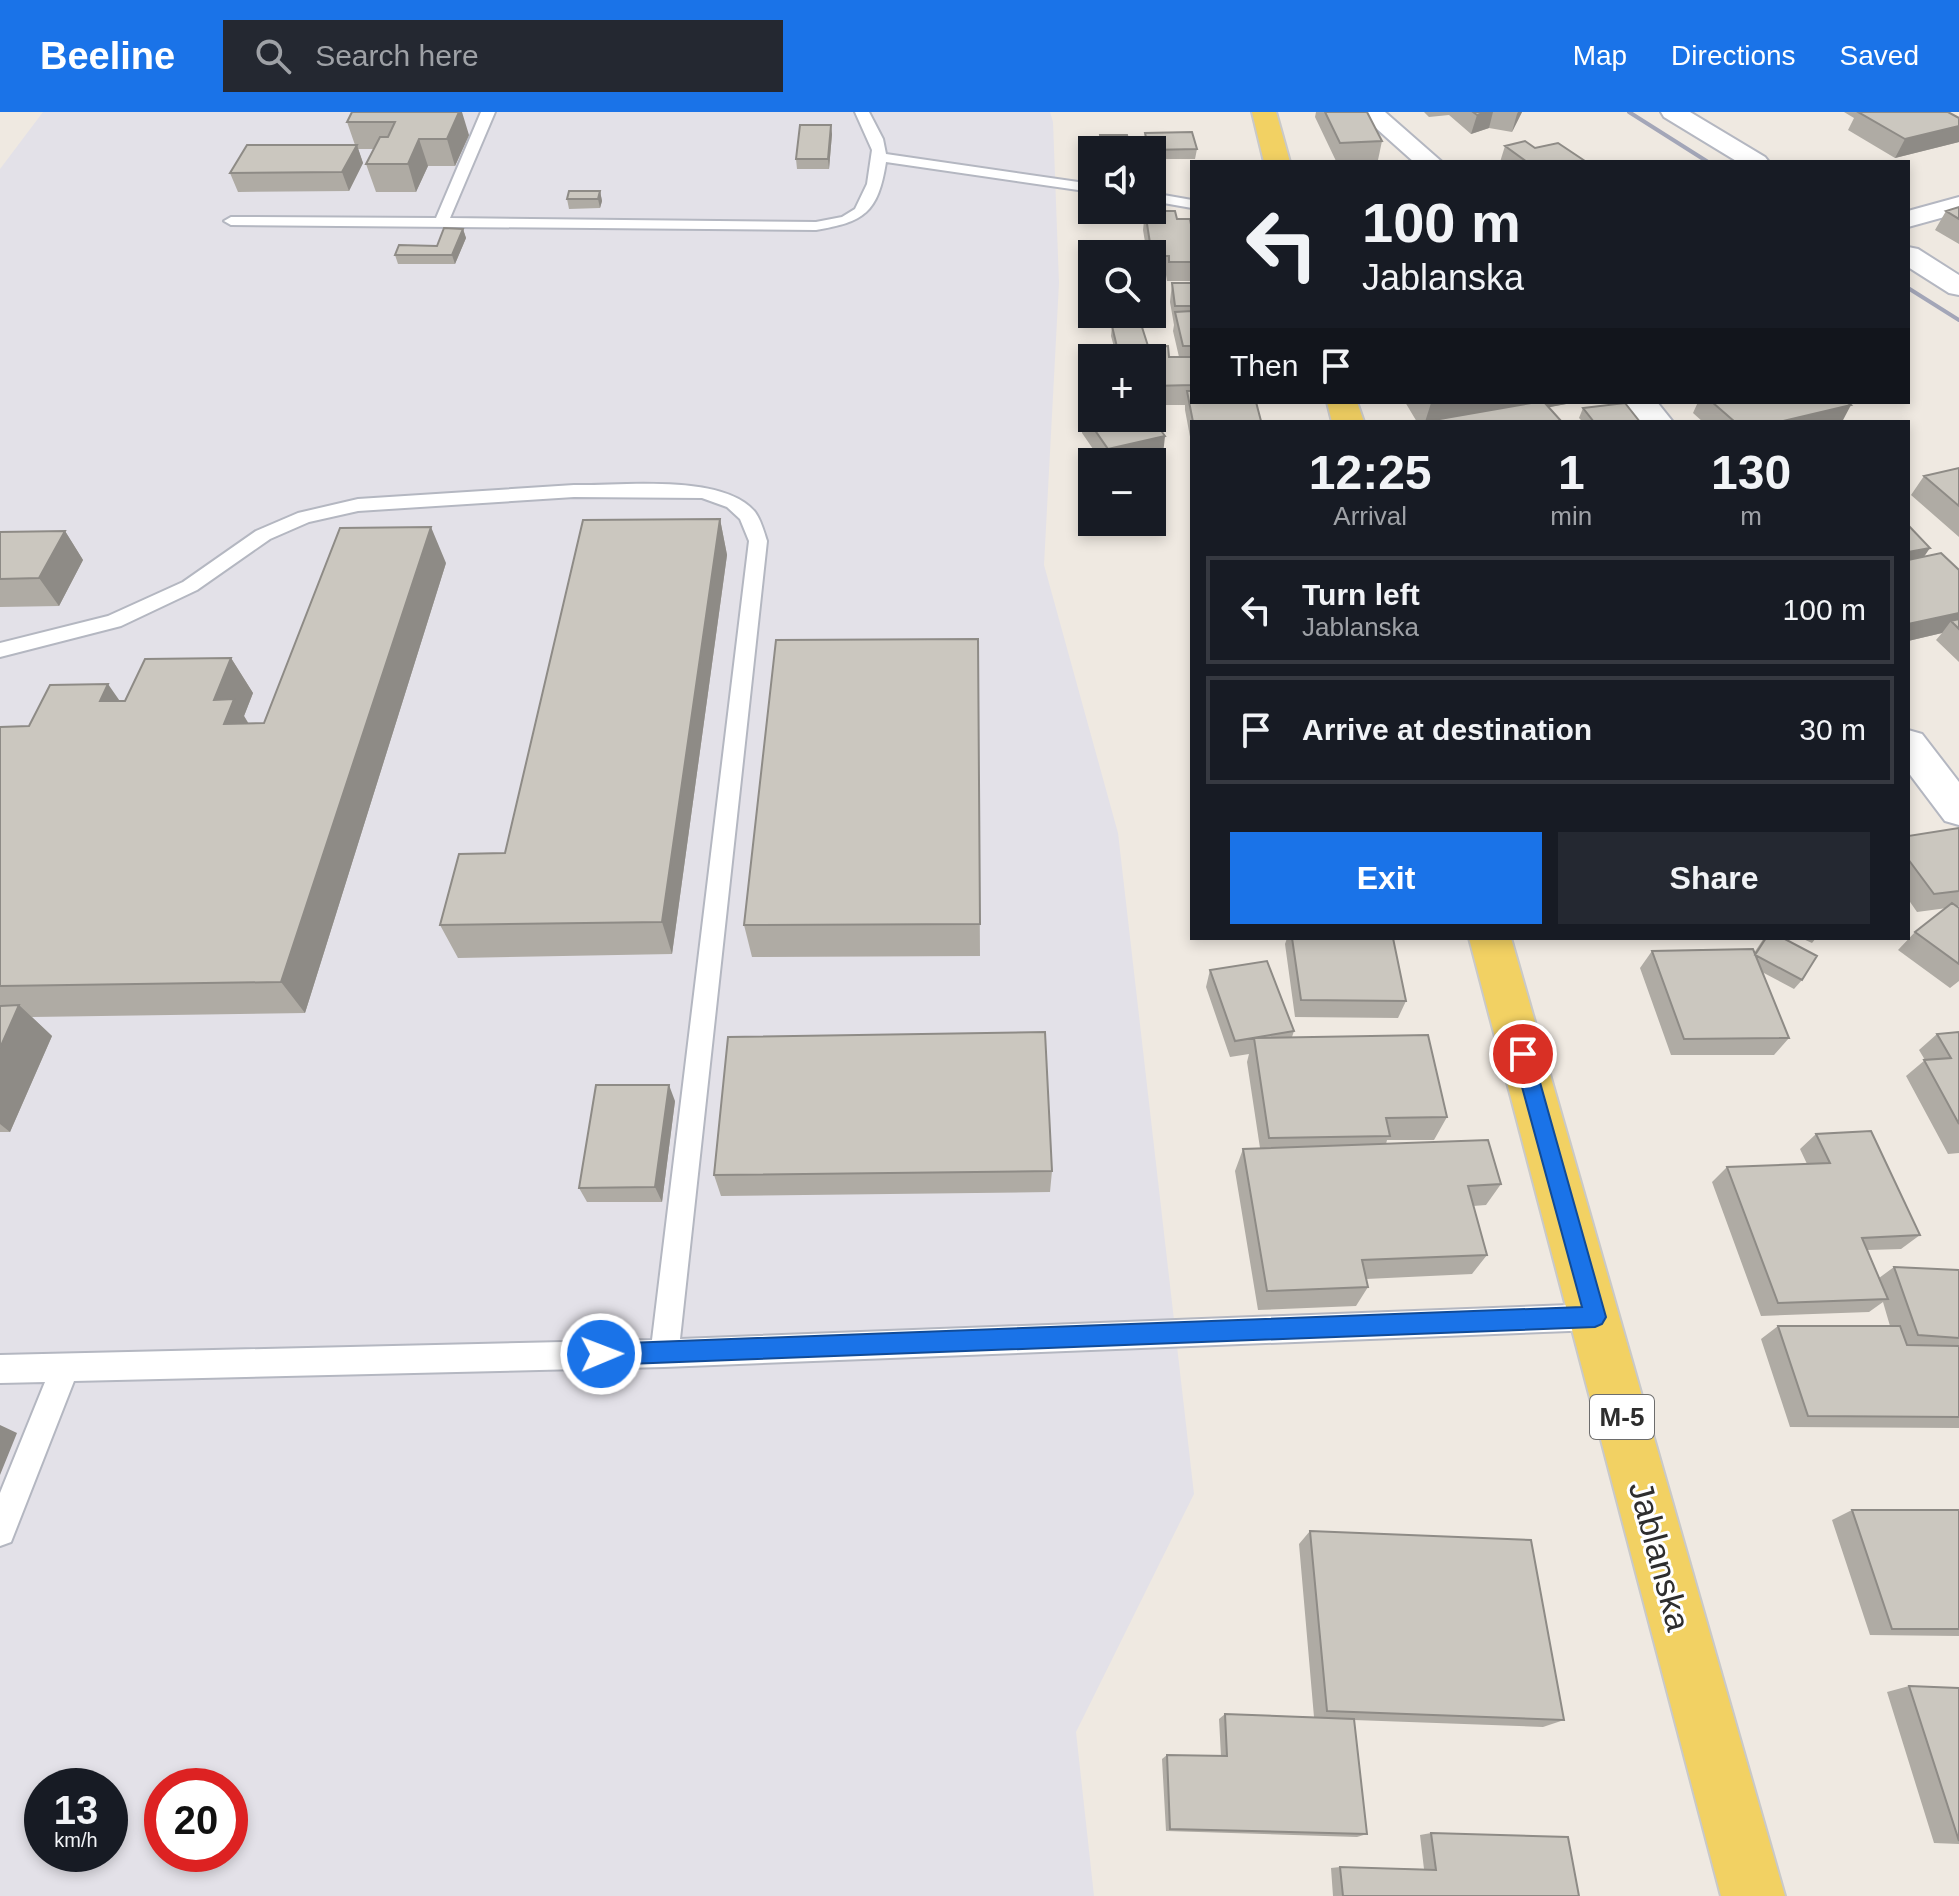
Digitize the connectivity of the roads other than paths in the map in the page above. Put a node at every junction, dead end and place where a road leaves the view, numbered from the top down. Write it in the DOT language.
graph roads {
  1 [pos="488,112"];
  2 [pos="862,112"];
  3 [pos="1264,112"];
  4 [pos="1370,112"];
  5 [pos="1673,112"];
  6 [pos="881,157"];
  7 [pos="1276,160"];
  8 [pos="1427,160"];
  9 [pos="1753,160"];
  10 [pos="1078,186"];
  11 [pos="1166,199"];
  12 [pos="1190,204"];
  13 [pos="1959,205"];
  14 [pos="1910,218"];
  15 [pos="231,221"];
  16 [pos="442,221"];
  17 [pos="1910,256"];
  18 [pos="1959,287"];
  19 [pos="1642,404"];
  20 [pos="1655,420"];
  21 [pos="0,650"];
  22 [pos="1910,747"];
  23 [pos="1959,810"];
  24 [pos="1491,940"];
  25 [pos="1595,1317"];
  26 [pos="664,1353"];
  27 [pos="65,1367"];
  28 [pos="0,1369"];
  29 [pos="0,1531"];
  30 [pos="1753,1896"];
  1 -- 16 [label="lane"];
  2 -- 6 [label="lane"];
  3 -- 7 [label="main road"];
  4 -- 8 [label="street"];
  5 -- 9 [label="street"];
  6 -- 10 [label="lane"];
  6 -- 16 [label="lane"];
  11 -- 12 [label="lane"];
  13 -- 14 [label="street"];
  15 -- 16 [label="lane"];
  17 -- 18 [label="street"];
  19 -- 20 [label="street"];
  21 -- 26 [label="lane"];
  22 -- 23 [label="street"];
  24 -- 25 [label="main road, Jablanska / M-5"];
  25 -- 26 [label="lane"];
  25 -- 30 [label="main road, Jablanska / M-5"];
  26 -- 27 [label="lane"];
  27 -- 28 [label="lane"];
  27 -- 29 [label="lane"];
}
